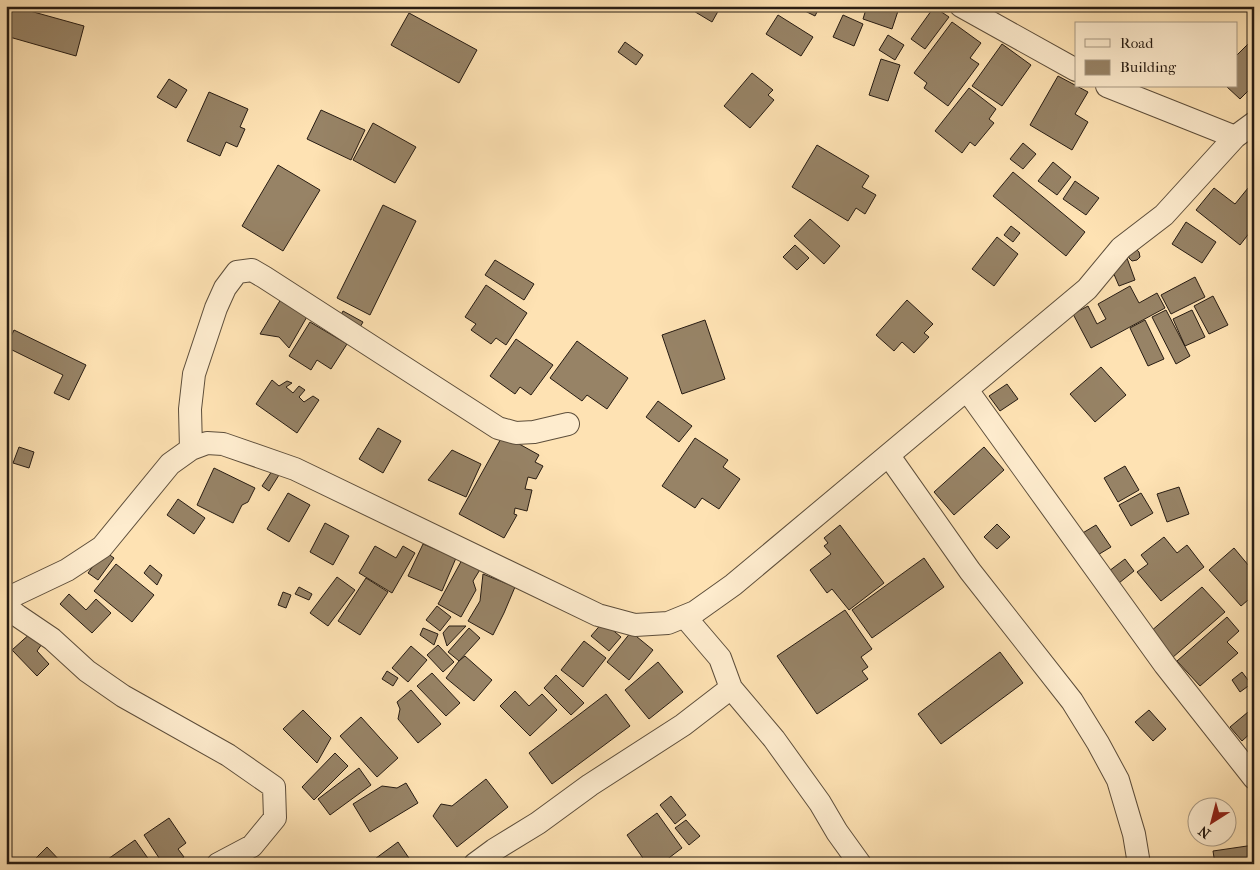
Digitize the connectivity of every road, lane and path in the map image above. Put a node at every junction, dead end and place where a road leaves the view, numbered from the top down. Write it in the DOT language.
graph roads {
  1 [pos="961,6"];
  2 [pos="1075,69"];
  3 [pos="1115,88"];
  4 [pos="1249,128"];
  5 [pos="967,390"];
  6 [pos="568,424"];
  7 [pos="191,449"];
  8 [pos="889,456"];
  9 [pos="6,599"];
  10 [pos="6,607"];
  11 [pos="685,617"];
  12 [pos="732,688"];
  13 [pos="1254,778"];
  14 [pos="218,864"];
  15 [pos="476,864"];
  16 [pos="860,864"];
  17 [pos="1139,864"];
  1 -- 2 [label="street"];
  3 -- 4 [label="street"];
  4 -- 5 [label="street"];
  5 -- 8 [label="street"];
  5 -- 13 [label="street"];
  6 -- 7 [label="street"];
  7 -- 9 [label="street"];
  7 -- 11 [label="street"];
  8 -- 11 [label="street"];
  8 -- 17 [label="street"];
  10 -- 14 [label="street"];
  11 -- 12 [label="street"];
  12 -- 15 [label="street"];
  12 -- 16 [label="street"];
}
